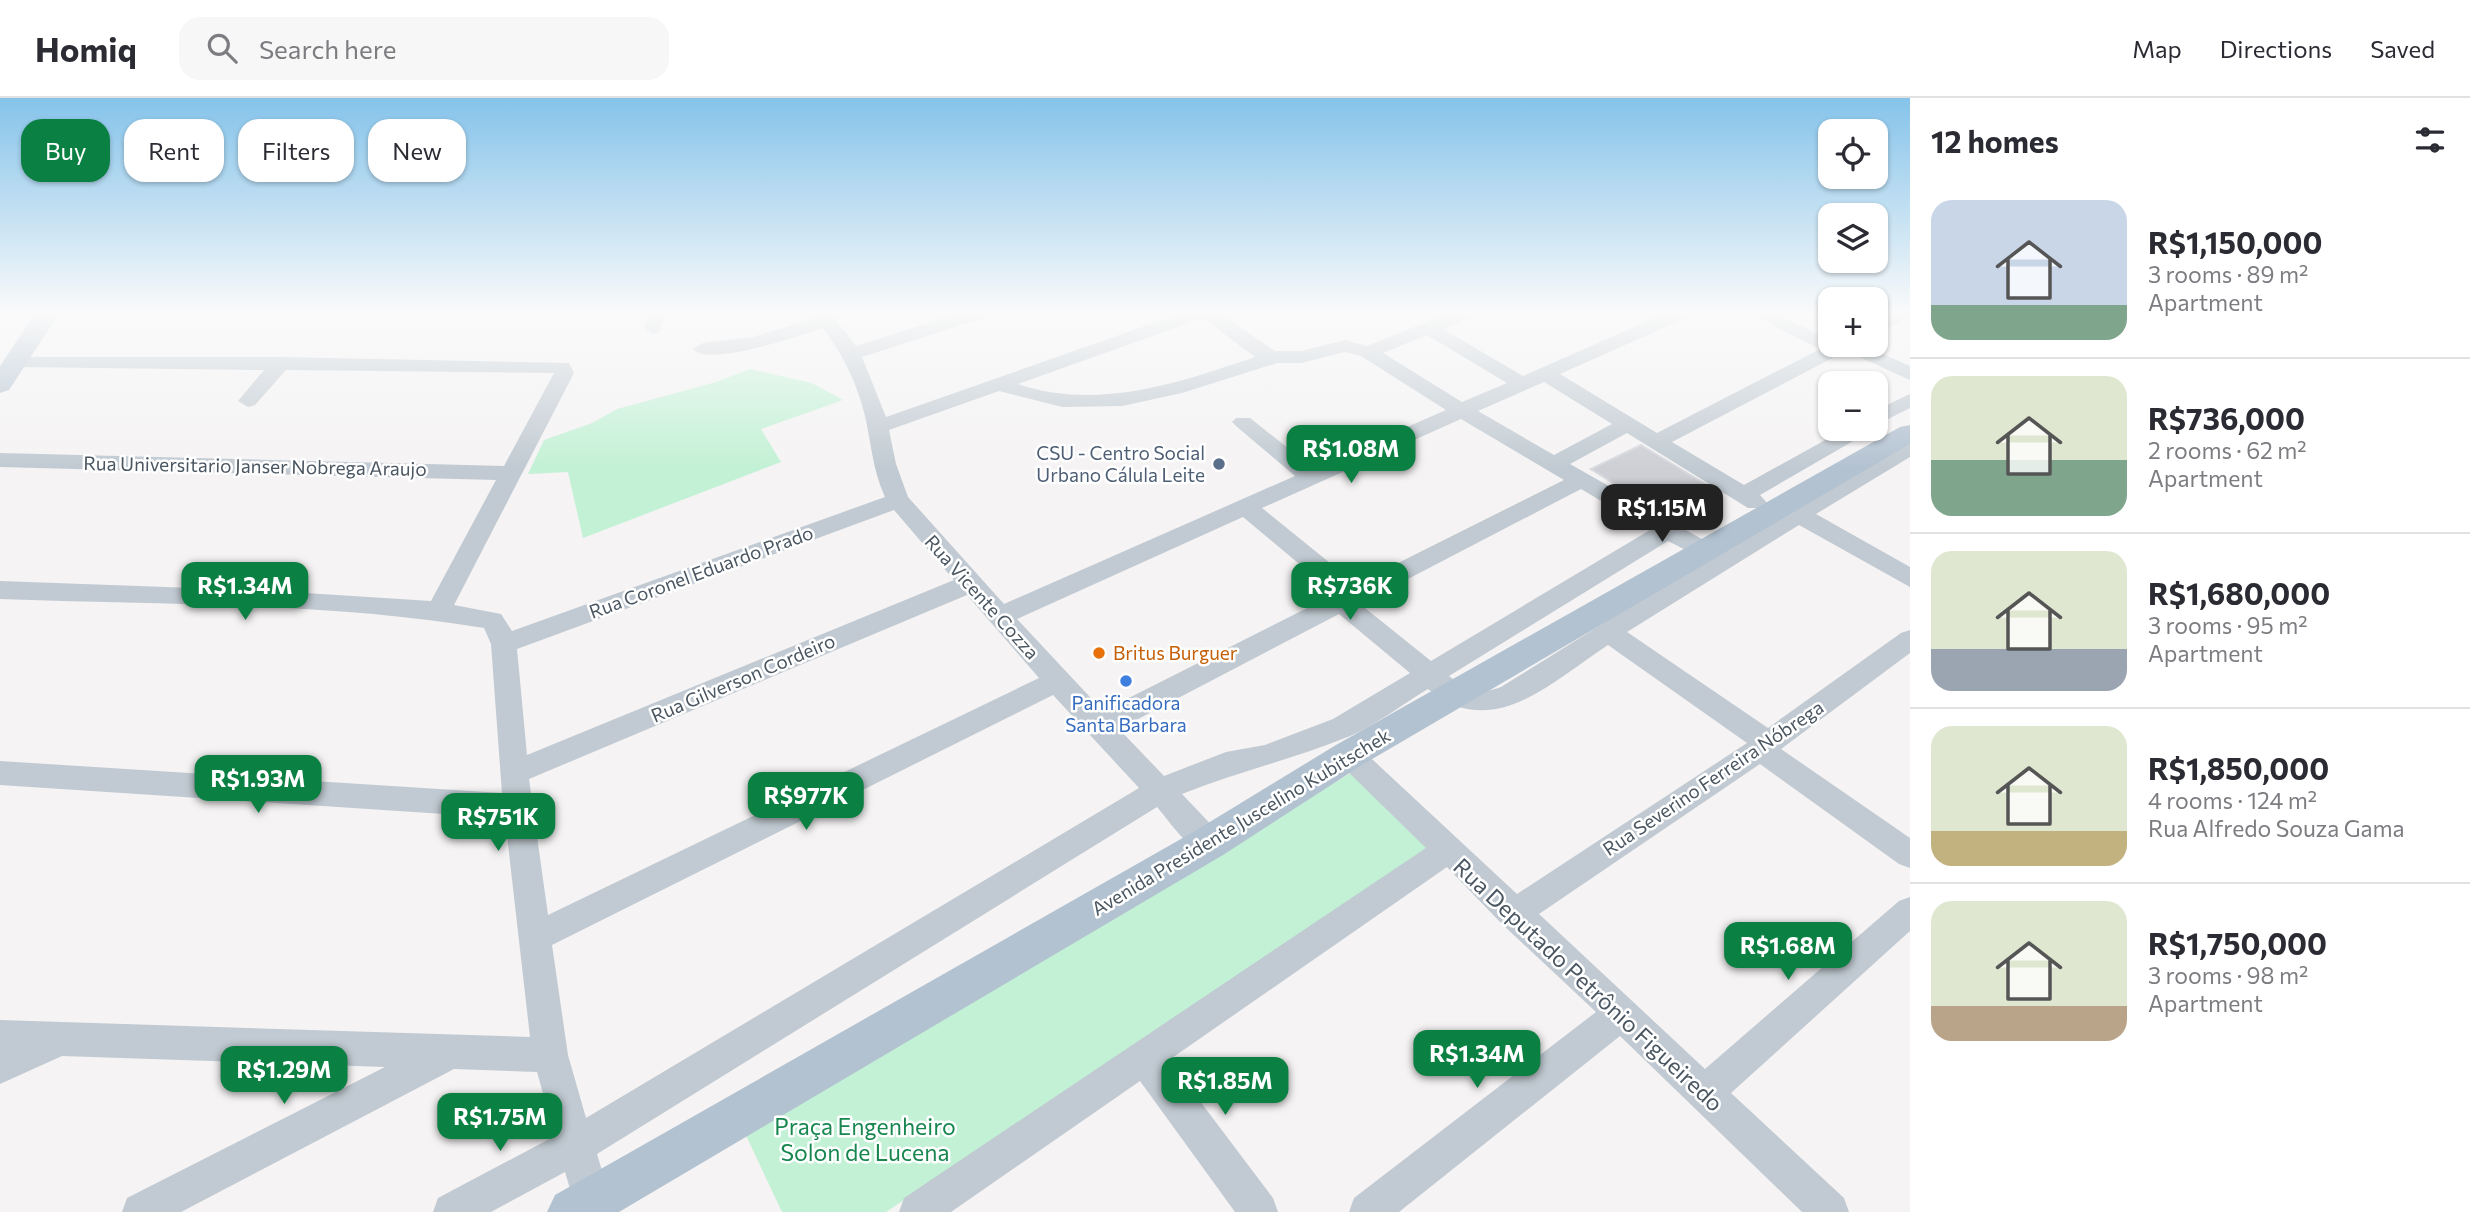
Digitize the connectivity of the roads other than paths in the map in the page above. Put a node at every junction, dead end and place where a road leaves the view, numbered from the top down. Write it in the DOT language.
graph roads {
  1 [pos="13,364"];
  2 [pos="280,364"];
  3 [pos="414,364"];
  4 [pos="855,364"];
  5 [pos="1056,364"];
  6 [pos="1254,364"];
  7 [pos="1387,364"];
  8 [pos="1500,364"];
  9 [pos="1566,364"];
  10 [pos="1807,364"];
  11 [pos="1886,364"];
  12 [pos="1545,373"];
  13 [pos="1910,374"];
  14 [pos="0,384"];
  15 [pos="999,384"];
  16 [pos="1523,384"];
  17 [pos="248,401"];
  18 [pos="1462,411"];
  19 [pos="1906,414"];
  20 [pos="1888,417"];
  21 [pos="1243,422"];
  22 [pos="1628,424"];
  23 [pos="877,427"];
  24 [pos="1657,441"];
  25 [pos="1839,441"];
  26 [pos="1910,448"];
  27 [pos="1817,454"];
  28 [pos="0,460"];
  29 [pos="1553,464"];
  30 [pos="1863,467"];
  31 [pos="510,472"];
  32 [pos="1312,479"];
  33 [pos="1581,480"];
  34 [pos="1744,495"];
  35 [pos="898,500"];
  36 [pos="1247,508"];
  37 [pos="1785,511"];
  38 [pos="1668,530"];
  39 [pos="1633,552"];
  40 [pos="1706,552"];
  41 [pos="1676,578"];
  42 [pos="1910,578"];
  43 [pos="971,583"];
  44 [pos="0,590"];
  45 [pos="1568,590"];
  46 [pos="1347,598"];
  47 [pos="438,611"];
  48 [pos="1000,616"];
  49 [pos="1604,623"];
  50 [pos="1910,640"];
  51 [pos="504,645"];
  52 [pos="1431,673"];
  53 [pos="1057,681"];
  54 [pos="1454,695"];
  55 [pos="1099,726"];
  56 [pos="1764,746"];
  57 [pos="1349,755"];
  58 [pos="0,773"];
  59 [pos="514,773"];
  60 [pos="1160,790"];
  61 [pos="519,806"];
  62 [pos="1209,843"];
  63 [pos="1446,851"];
  64 [pos="1910,855"];
  65 [pos="1910,911"];
  66 [pos="1513,914"];
  67 [pos="533,939"];
  68 [pos="1621,1014"];
  69 [pos="0,1037"];
  70 [pos="60,1039"];
  71 [pos="453,1052"];
  72 [pos="550,1055"];
  73 [pos="1144,1056"];
  74 [pos="0,1066"];
  75 [pos="1703,1094"];
  76 [pos="575,1146"];
  77 [pos="582,1206"];
  78 [pos="141,1212"];
  79 [pos="452,1212"];
  80 [pos="918,1212"];
  81 [pos="1259,1212"];
  82 [pos="1368,1212"];
  83 [pos="1830,1212"];
  1 -- 14 [label="main road"];
  2 -- 17 [label="street"];
  3 -- 31 [label="street"];
  4 -- 23 [label="street, Rua Vicente Cozza"];
  5 -- 15 [label="street"];
  6 -- 15 [label="street"];
  7 -- 18 [label="street"];
  8 -- 16 [label="street"];
  9 -- 12 [label="street"];
  10 -- 24 [label="street"];
  11 -- 13 [label="street"];
  12 -- 16 [label="street"];
  12 -- 22 [label="street"];
  15 -- 23 [label="street"];
  16 -- 18 [label="street"];
  18 -- 29 [label="street"];
  18 -- 32 [label="street"];
  19 -- 20 [label="street"];
  19 -- 30 [label="main road, Avenida Presidente Juscelino Kubitschek"];
  21 -- 32 [label="street"];
  22 -- 24 [label="street"];
  22 -- 29 [label="street"];
  23 -- 35 [label="street, Rua Vicente Cozza"];
  24 -- 34 [label="street"];
  25 -- 27 [label="street"];
  26 -- 30 [label="street"];
  27 -- 30 [label="street"];
  27 -- 34 [label="street"];
  28 -- 31 [label="street, Rua Universitario Janser Nobrega Araujo"];
  29 -- 33 [label="street"];
  30 -- 37 [label="main road, Avenida Presidente Juscelino Kubitschek"];
  31 -- 47 [label="street"];
  32 -- 36 [label="street"];
  33 -- 38 [label="street"];
  33 -- 46 [label="street"];
  34 -- 37 [label="street"];
  35 -- 43 [label="street, Rua Vicente Cozza"];
  35 -- 51 [label="street, Rua Coronel Eduardo Prado"];
  36 -- 46 [label="street"];
  36 -- 48 [label="street"];
  37 -- 40 [label="main road, Avenida Presidente Juscelino Kubitschek"];
  37 -- 41 [label="street"];
  37 -- 42 [label="street"];
  38 -- 39 [label="street"];
  38 -- 40 [label="street"];
  39 -- 41 [label="street"];
  39 -- 45 [label="street"];
  40 -- 41 [label="main road, Avenida Presidente Juscelino Kubitschek"];
  41 -- 49 [label="main road, Avenida Presidente Juscelino Kubitschek"];
  43 -- 48 [label="street, Rua Vicente Cozza"];
  43 -- 59 [label="street, Rua Gilverson Cordeiro"];
  44 -- 47 [label="street"];
  45 -- 49 [label="street"];
  45 -- 52 [label="street"];
  46 -- 52 [label="street"];
  46 -- 55 [label="street"];
  47 -- 51 [label="street"];
  48 -- 53 [label="street, Rua Vicente Cozza"];
  49 -- 54 [label="main road, Avenida Presidente Juscelino Kubitschek"];
  49 -- 56 [label="street"];
  50 -- 56 [label="street, Rua Severino Ferreira Nóbrega"];
  51 -- 59 [label="street"];
  52 -- 54 [label="street"];
  52 -- 60 [label="street"];
  53 -- 55 [label="street, Rua Vicente Cozza"];
  53 -- 67 [label="street"];
  54 -- 57 [label="main road, Avenida Presidente Juscelino Kubitschek"];
  55 -- 60 [label="street, Rua Vicente Cozza"];
  56 -- 64 [label="street"];
  56 -- 66 [label="street, Rua Severino Ferreira Nóbrega"];
  57 -- 62 [label="main road, Avenida Presidente Juscelino Kubitschek"];
  57 -- 63 [label="street, Rua Deputado Petrônio Figueiredo"];
  58 -- 61 [label="street"];
  59 -- 61 [label="street"];
  60 -- 62 [label="street, Rua Vicente Cozza"];
  60 -- 76 [label="street"];
  61 -- 67 [label="street"];
  62 -- 77 [label="main road, Avenida Presidente Juscelino Kubitschek"];
  63 -- 66 [label="street, Rua Deputado Petrônio Figueiredo"];
  63 -- 73 [label="street"];
  65 -- 75 [label="street"];
  66 -- 68 [label="street, Rua Deputado Petrônio Figueiredo"];
  67 -- 72 [label="street"];
  68 -- 75 [label="street, Rua Deputado Petrônio Figueiredo"];
  68 -- 82 [label="street"];
  69 -- 70 [label="street"];
  70 -- 71 [label="street"];
  70 -- 74 [label="street"];
  71 -- 72 [label="street"];
  71 -- 78 [label="street"];
  72 -- 76 [label="street"];
  73 -- 80 [label="street"];
  73 -- 81 [label="street"];
  75 -- 83 [label="street, Rua Deputado Petrônio Figueiredo"];
  76 -- 77 [label="street"];
  76 -- 79 [label="street"];
}
